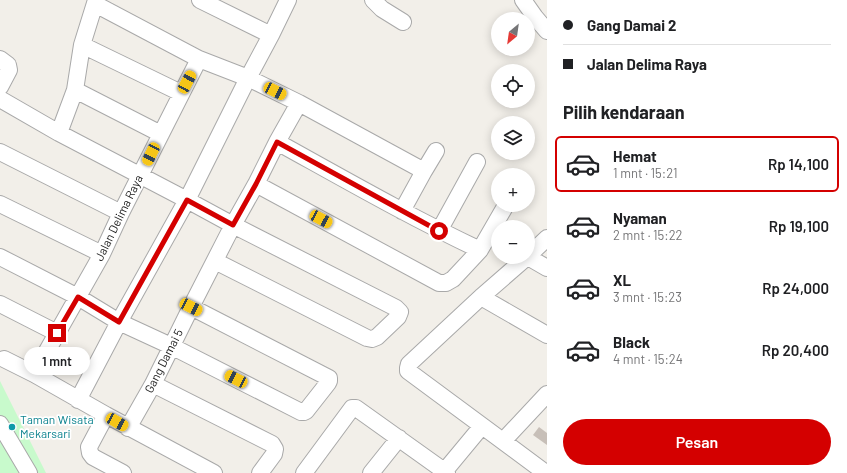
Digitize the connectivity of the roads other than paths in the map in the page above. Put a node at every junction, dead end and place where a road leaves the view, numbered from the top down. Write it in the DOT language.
graph roads {
  1 [pos="200,0"];
  2 [pos="288,0"];
  3 [pos="373,0"];
  4 [pos="523,0"];
  5 [pos="96,2"];
  6 [pos="404,22"];
  7 [pos="547,31"];
  8 [pos="271,35"];
  9 [pos="82,45"];
  10 [pos="0,59"];
  11 [pos="199,59"];
  12 [pos="248,78"];
  13 [pos="0,87"];
  14 [pos="75,90"];
  15 [pos="181,93"];
  16 [pos="0,99"];
  17 [pos="299,103"];
  18 [pos="59,133"];
  19 [pos="161,134"];
  20 [pos="277,142"];
  21 [pos="436,151"];
  22 [pos="0,152"];
  23 [pos="477,162"];
  24 [pos="424,171"];
  25 [pos="140,176"];
  26 [pos="256,184"];
  27 [pos="187,200"];
  28 [pos="0,204"];
  29 [pos="402,211"];
  30 [pos="502,212"];
  31 [pos="121,213"];
  32 [pos="233,225"];
  33 [pos="439,231"];
  34 [pos="547,238"];
  35 [pos="480,250"];
  36 [pos="535,250"];
  37 [pos="102,254"];
  38 [pos="0,257"];
  39 [pos="215,261"];
  40 [pos="535,261"];
  41 [pos="520,264"];
  42 [pos="547,268"];
  43 [pos="78,297"];
  44 [pos="481,297"];
  45 [pos="0,304"];
  46 [pos="191,307"];
  47 [pos="119,322"];
  48 [pos="57,333"];
  49 [pos="547,336"];
  50 [pos="171,346"];
  51 [pos="4,359"];
  52 [pos="34,374"];
  53 [pos="153,384"];
  54 [pos="547,394"];
  55 [pos="78,400"];
  56 [pos="106,416"];
  57 [pos="0,424"];
  58 [pos="482,426"];
  59 [pos="128,428"];
  60 [pos="399,438"];
  61 [pos="503,441"];
  62 [pos="445,472"];
  63 [pos="547,472"];
  64 [pos="29,473"];
  65 [pos="123,473"];
  66 [pos="214,473"];
  67 [pos="260,473"];
  68 [pos="304,473"];
  69 [pos="371,473"];
  1 -- 8 [label="street"];
  2 -- 8 [label="street"];
  3 -- 6 [label="street"];
  4 -- 7 [label="street"];
  5 -- 9 [label="street"];
  5 -- 11 [label="street"];
  8 -- 12 [label="street"];
  9 -- 14 [label="street"];
  9 -- 15 [label="street"];
  10 -- 13 [label="street"];
  11 -- 12 [label="street"];
  11 -- 15 [label="street, Jalan Delima Raya"];
  12 -- 17 [label="street"];
  12 -- 27 [label="street"];
  14 -- 18 [label="street"];
  14 -- 19 [label="street"];
  15 -- 19 [label="street, Jalan Delima Raya"];
  16 -- 18 [label="street"];
  17 -- 20 [label="street, Gang Damai 5"];
  17 -- 24 [label="street"];
  18 -- 25 [label="street"];
  19 -- 25 [label="street, Jalan Delima Raya"];
  20 -- 26 [label="street, Gang Damai 5"];
  20 -- 29 [label="street"];
  21 -- 24 [label="street"];
  22 -- 31 [label="street"];
  23 -- 33 [label="street"];
  24 -- 29 [label="street"];
  25 -- 27 [label="street"];
  25 -- 31 [label="street, Jalan Delima Raya"];
  26 -- 32 [label="street, Gang Damai 5"];
  26 -- 35 [label="street"];
  27 -- 32 [label="street"];
  27 -- 47 [label="street"];
  28 -- 37 [label="street"];
  29 -- 33 [label="street"];
  30 -- 35 [label="street"];
  31 -- 37 [label="street, Jalan Delima Raya"];
  32 -- 39 [label="street, Gang Damai 5"];
  32 -- 39 [label="street"];
  33 -- 35 [label="street"];
  34 -- 36 [label="street"];
  37 -- 43 [label="street, Jalan Delima Raya"];
  38 -- 43 [label="street"];
  39 -- 46 [label="street, Gang Damai 5"];
  40 -- 42 [label="street"];
  41 -- 44 [label="street"];
  43 -- 47 [label="street"];
  43 -- 48 [label="street, Jalan Delima Raya"];
  44 -- 49 [label="street"];
  44 -- 58 [label="street"];
  45 -- 48 [label="street"];
  46 -- 50 [label="street, Gang Damai 5"];
  46 -- 50 [label="street"];
  47 -- 50 [label="street"];
  47 -- 55 [label="street"];
  48 -- 52 [label="street, Jalan Delima Raya"];
  50 -- 53 [label="street, Gang Damai 5"];
  51 -- 52 [label="street"];
  52 -- 55 [label="street"];
  53 -- 59 [label="street, Gang Damai 5"];
  53 -- 67 [label="street"];
  54 -- 61 [label="street"];
  55 -- 56 [label="street"];
  56 -- 59 [label="street"];
  56 -- 65 [label="street"];
  57 -- 64 [label="street"];
  58 -- 61 [label="street"];
  58 -- 62 [label="street"];
  59 -- 66 [label="street"];
  60 -- 62 [label="street"];
  60 -- 68 [label="street"];
  60 -- 69 [label="street"];
  61 -- 63 [label="street"];
}
